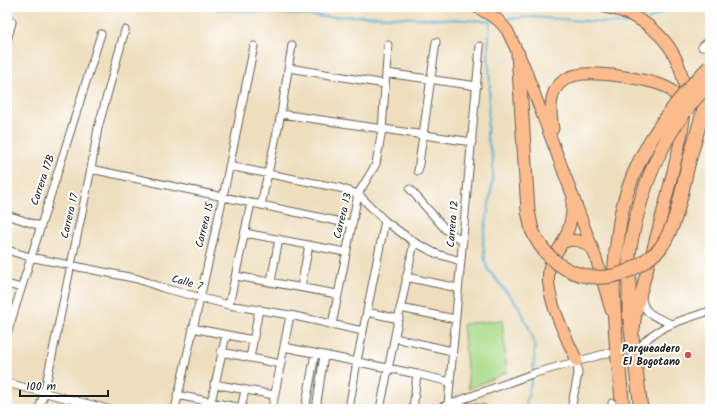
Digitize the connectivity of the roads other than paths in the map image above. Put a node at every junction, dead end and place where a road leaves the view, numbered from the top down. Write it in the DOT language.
graph roads {
  1 [pos="605,7"];
  2 [pos="482,9"];
  3 [pos="12,22"];
  4 [pos="125,30"];
  5 [pos="101,34"];
  6 [pos="7,42"];
  7 [pos="436,42"];
  8 [pos="292,45"];
  9 [pos="388,45"];
  10 [pos="254,46"];
  11 [pos="480,46"];
  12 [pos="515,48"];
  13 [pos="710,66"];
  14 [pos="289,68"];
  15 [pos="386,73"];
  16 [pos="430,78"];
  17 [pos="710,83"];
  18 [pos="385,84"];
  19 [pos="477,86"];
  20 [pos="710,97"];
  21 [pos="281,114"];
  22 [pos="684,114"];
  23 [pos="382,130"];
  24 [pos="423,134"];
  25 [pos="472,142"];
  26 [pos="554,146"];
  27 [pos="230,166"];
  28 [pos="91,169"];
  29 [pos="418,171"];
  30 [pos="268,174"];
  31 [pos="410,189"];
  32 [pos="358,194"];
  33 [pos="572,196"];
  34 [pos="223,197"];
  35 [pos="251,203"];
  36 [pos="261,205"];
  37 [pos="7,215"];
  38 [pos="386,221"];
  39 [pos="351,224"];
  40 [pos="40,226"];
  41 [pos="245,234"];
  42 [pos="279,239"];
  43 [pos="463,240"];
  44 [pos="414,242"];
  45 [pos="562,243"];
  46 [pos="309,245"];
  47 [pos="592,249"];
  48 [pos="7,250"];
  49 [pos="345,252"];
  50 [pos="30,257"];
  51 [pos="461,260"];
  52 [pos="70,265"];
  53 [pos="236,276"];
  54 [pos="406,277"];
  55 [pos="271,281"];
  56 [pos="7,284"];
  57 [pos="301,287"];
  58 [pos="643,287"];
  59 [pos="21,288"];
  60 [pos="458,288"];
  61 [pos="337,294"];
  62 [pos="199,297"];
  63 [pos="229,305"];
  64 [pos="400,308"];
  65 [pos="259,309"];
  66 [pos="710,311"];
  67 [pos="367,312"];
  68 [pos="290,315"];
  69 [pos="399,319"];
  70 [pos="455,319"];
  71 [pos="8,324"];
  72 [pos="332,324"];
  73 [pos="671,324"];
  74 [pos="192,328"];
  75 [pos="363,331"];
  76 [pos="7,334"];
  77 [pos="226,335"];
  78 [pos="395,338"];
  79 [pos="253,340"];
  80 [pos="632,340"];
  81 [pos="616,341"];
  82 [pos="284,347"];
  83 [pos="452,351"];
  84 [pos="222,352"];
  85 [pos="608,353"];
  86 [pos="315,354"];
  87 [pos="324,355"];
  88 [pos="250,358"];
  89 [pos="357,361"];
  90 [pos="577,362"];
  91 [pos="636,362"];
  92 [pos="280,364"];
  93 [pos="388,368"];
  94 [pos="417,374"];
  95 [pos="450,382"];
  96 [pos="7,383"];
  97 [pos="214,384"];
  98 [pos="245,390"];
  99 [pos="44,394"];
  100 [pos="177,395"];
  101 [pos="274,395"];
  102 [pos="211,402"];
  103 [pos="448,405"];
  104 [pos="460,406"];
  105 [pos="616,407"];
  106 [pos="241,408"];
  107 [pos="39,409"];
  108 [pos="108,409"];
  109 [pos="174,409"];
  110 [pos="272,409"];
  111 [pos="305,409"];
  112 [pos="316,409"];
  113 [pos="349,409"];
  114 [pos="380,409"];
  115 [pos="413,409"];
  116 [pos="436,409"];
  117 [pos="484,409"];
  118 [pos="571,409"];
  119 [pos="641,409"];
  1 -- 22 [label="main road"];
  2 -- 12 [label="main road"];
  3 -- 6 [label="street"];
  4 -- 28 [label="street, Carrera 17"];
  5 -- 40 [label="street, Carrera 17B"];
  7 -- 16 [label="street"];
  8 -- 14 [label="street"];
  9 -- 15 [label="street, Carrera 13"];
  10 -- 27 [label="street, Carrera 15"];
  11 -- 19 [label="street, Carrera 12"];
  12 -- 20 [label="highway, bridge"];
  12 -- 26 [label="main road"];
  13 -- 81 [label="highway, bridge"];
  14 -- 18 [label="street"];
  14 -- 21 [label="street"];
  15 -- 16 [label="street"];
  15 -- 18 [label="street, Carrera 13"];
  16 -- 19 [label="street"];
  16 -- 24 [label="street"];
  17 -- 80 [label="highway, bridge"];
  18 -- 23 [label="street, Carrera 13"];
  19 -- 25 [label="street, Carrera 12"];
  21 -- 23 [label="street"];
  21 -- 30 [label="street"];
  22 -- 26 [label="main road"];
  22 -- 58 [label="main road"];
  23 -- 24 [label="street"];
  23 -- 32 [label="street, Carrera 13"];
  24 -- 25 [label="street"];
  24 -- 29 [label="street"];
  25 -- 43 [label="street, Carrera 12"];
  26 -- 33 [label="main road"];
  27 -- 30 [label="street"];
  27 -- 34 [label="street, Carrera 15"];
  28 -- 34 [label="street"];
  28 -- 52 [label="street, Carrera 17"];
  30 -- 32 [label="street"];
  30 -- 36 [label="street"];
  31 -- 43 [label="street"];
  32 -- 38 [label="street"];
  32 -- 39 [label="street, Carrera 13"];
  33 -- 45 [label="main road"];
  33 -- 47 [label="main road"];
  34 -- 35 [label="street"];
  34 -- 62 [label="street, Carrera 15"];
  35 -- 36 [label="street"];
  35 -- 41 [label="street"];
  36 -- 39 [label="street"];
  37 -- 40 [label="street"];
  38 -- 44 [label="street"];
  38 -- 67 [label="street"];
  39 -- 49 [label="street, Carrera 13"];
  40 -- 50 [label="street, Carrera 17B"];
  41 -- 42 [label="street"];
  41 -- 53 [label="street"];
  42 -- 46 [label="street"];
  42 -- 55 [label="street"];
  43 -- 51 [label="street, Carrera 12"];
  44 -- 51 [label="street"];
  44 -- 54 [label="street"];
  45 -- 47 [label="main road"];
  45 -- 90 [label="main road"];
  46 -- 49 [label="street"];
  46 -- 57 [label="street"];
  47 -- 81 [label="main road"];
  48 -- 50 [label="street, Calle 7"];
  49 -- 61 [label="street, Carrera 13"];
  50 -- 52 [label="street, Calle 7"];
  50 -- 59 [label="street, Carrera 17B"];
  51 -- 60 [label="street, Carrera 12"];
  52 -- 62 [label="street, Calle 7"];
  52 -- 99 [label="street, Carrera 17"];
  53 -- 55 [label="street"];
  53 -- 63 [label="street"];
  54 -- 60 [label="street"];
  54 -- 64 [label="street"];
  55 -- 57 [label="street"];
  56 -- 59 [label="street"];
  57 -- 61 [label="street"];
  58 -- 73 [label="street"];
  58 -- 80 [label="main road"];
  59 -- 71 [label="street, Carrera 17B"];
  60 -- 70 [label="street, Carrera 12"];
  61 -- 72 [label="street, Carrera 13"];
  62 -- 63 [label="street, Calle 7"];
  62 -- 74 [label="street, Carrera 15"];
  63 -- 65 [label="street, Calle 7"];
  64 -- 69 [label="street"];
  64 -- 70 [label="street"];
  65 -- 68 [label="street, Calle 7"];
  65 -- 79 [label="street"];
  66 -- 73 [label="street"];
  67 -- 69 [label="street"];
  67 -- 75 [label="street"];
  68 -- 72 [label="street, Calle 7"];
  68 -- 82 [label="street"];
  69 -- 78 [label="street"];
  70 -- 83 [label="street, Carrera 12"];
  71 -- 76 [label="street, Carrera 17B"];
  72 -- 75 [label="street, Calle 7"];
  73 -- 91 [label="street"];
  74 -- 77 [label="street"];
  74 -- 100 [label="street, Carrera 15"];
  75 -- 89 [label="street"];
  77 -- 79 [label="street"];
  77 -- 84 [label="street"];
  78 -- 83 [label="street"];
  78 -- 93 [label="street"];
  79 -- 88 [label="street"];
  80 -- 91 [label="highway"];
  81 -- 105 [label="highway"];
  82 -- 86 [label="street"];
  82 -- 92 [label="street"];
  83 -- 95 [label="street, Carrera 12"];
  84 -- 88 [label="street"];
  84 -- 97 [label="street"];
  85 -- 90 [label="street"];
  86 -- 87 [label="street"];
  86 -- 111 [label="street"];
  87 -- 89 [label="street"];
  87 -- 112 [label="street"];
  88 -- 92 [label="street"];
  89 -- 93 [label="street"];
  89 -- 113 [label="street"];
  90 -- 104 [label="street"];
  90 -- 118 [label="street"];
  91 -- 119 [label="highway"];
  92 -- 101 [label="street"];
  93 -- 94 [label="street"];
  93 -- 114 [label="street"];
  94 -- 95 [label="street"];
  94 -- 115 [label="street"];
  95 -- 103 [label="street, Carrera 12"];
  96 -- 99 [label="street"];
  97 -- 98 [label="street"];
  97 -- 102 [label="street"];
  98 -- 101 [label="street"];
  98 -- 106 [label="street"];
  99 -- 107 [label="street, Carrera 17"];
  99 -- 108 [label="street"];
  100 -- 102 [label="street"];
  100 -- 109 [label="street, Carrera 15"];
  101 -- 110 [label="street"];
  102 -- 106 [label="street"];
  103 -- 104 [label="street"];
  103 -- 116 [label="street"];
  104 -- 117 [label="street"];
}
